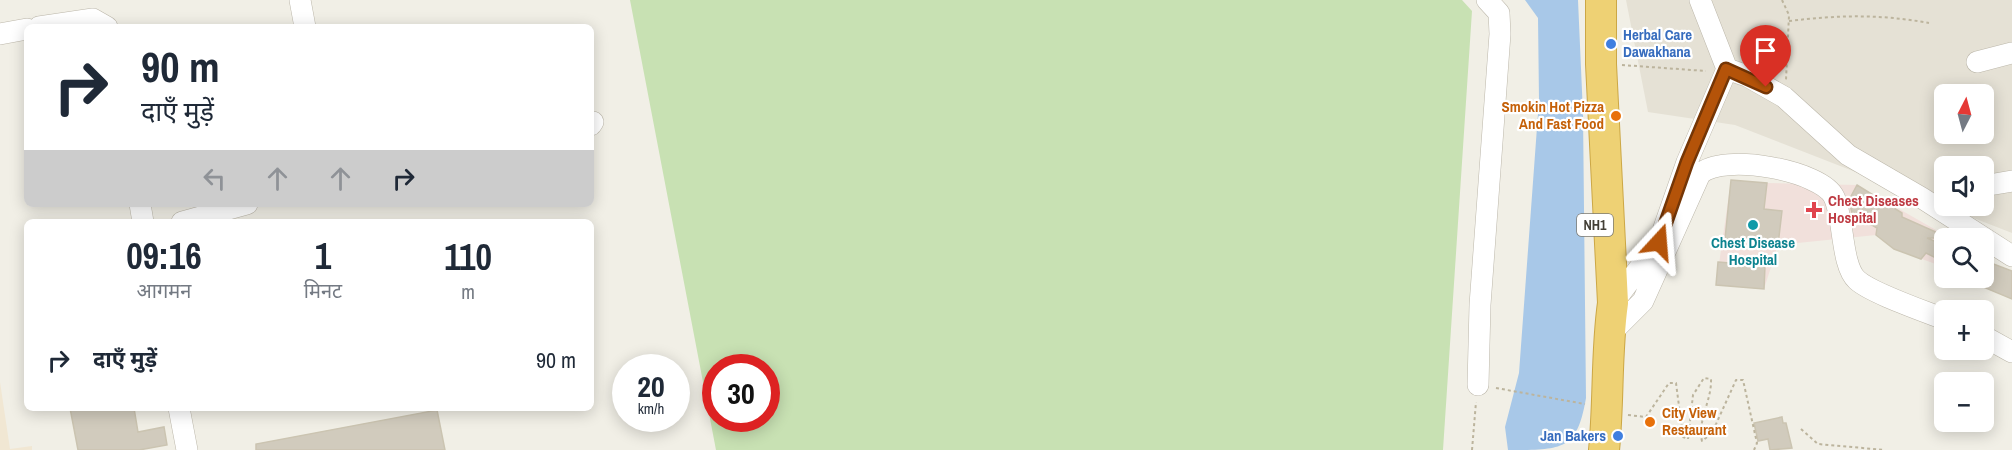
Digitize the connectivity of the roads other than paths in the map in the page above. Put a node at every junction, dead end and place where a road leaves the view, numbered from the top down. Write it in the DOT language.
graph roads {
  1 [pos="300,0"];
  2 [pos="1487,0"];
  3 [pos="1588,0"];
  4 [pos="1601,0"];
  5 [pos="1700,0"];
  6 [pos="59,24"];
  7 [pos="102,24"];
  8 [pos="304,24"];
  9 [pos="24,30"];
  10 [pos="0,34"];
  11 [pos="2012,53"];
  12 [pos="1977,62"];
  13 [pos="1726,69"];
  14 [pos="2012,182"];
  15 [pos="1994,184"];
  16 [pos="1934,195"];
  17 [pos="1922,198"];
  18 [pos="236,207"];
  19 [pos="193,219"];
  20 [pos="1603,232"];
  21 [pos="2012,256"];
  22 [pos="1613,303"];
  23 [pos="1934,315"];
  24 [pos="1609,335"];
  25 [pos="1994,342"];
  26 [pos="2012,352"];
  27 [pos="1486,386"];
  28 [pos="180,411"];
  29 [pos="187,450"];
  30 [pos="1588,450"];
  31 [pos="1604,450"];
  1 -- 8 [label="street"];
  2 -- 27 [label="street"];
  3 -- 20 [label="highway, NH1"];
  4 -- 20 [label="highway, NH1"];
  5 -- 13 [label="street"];
  6 -- 7 [label="street"];
  9 -- 10 [label="street"];
  11 -- 12 [label="street"];
  13 -- 17 [label="street"];
  13 -- 22 [label="street"];
  14 -- 15 [label="street"];
  16 -- 17 [label="street"];
  17 -- 21 [label="street"];
  18 -- 19 [label="street"];
  20 -- 22 [label="highway, NH1"];
  20 -- 30 [label="highway, NH1"];
  22 -- 24 [label="highway, NH1"];
  23 -- 24 [label="street"];
  24 -- 31 [label="highway, NH1"];
  25 -- 26 [label="street"];
  28 -- 29 [label="street"];
}
